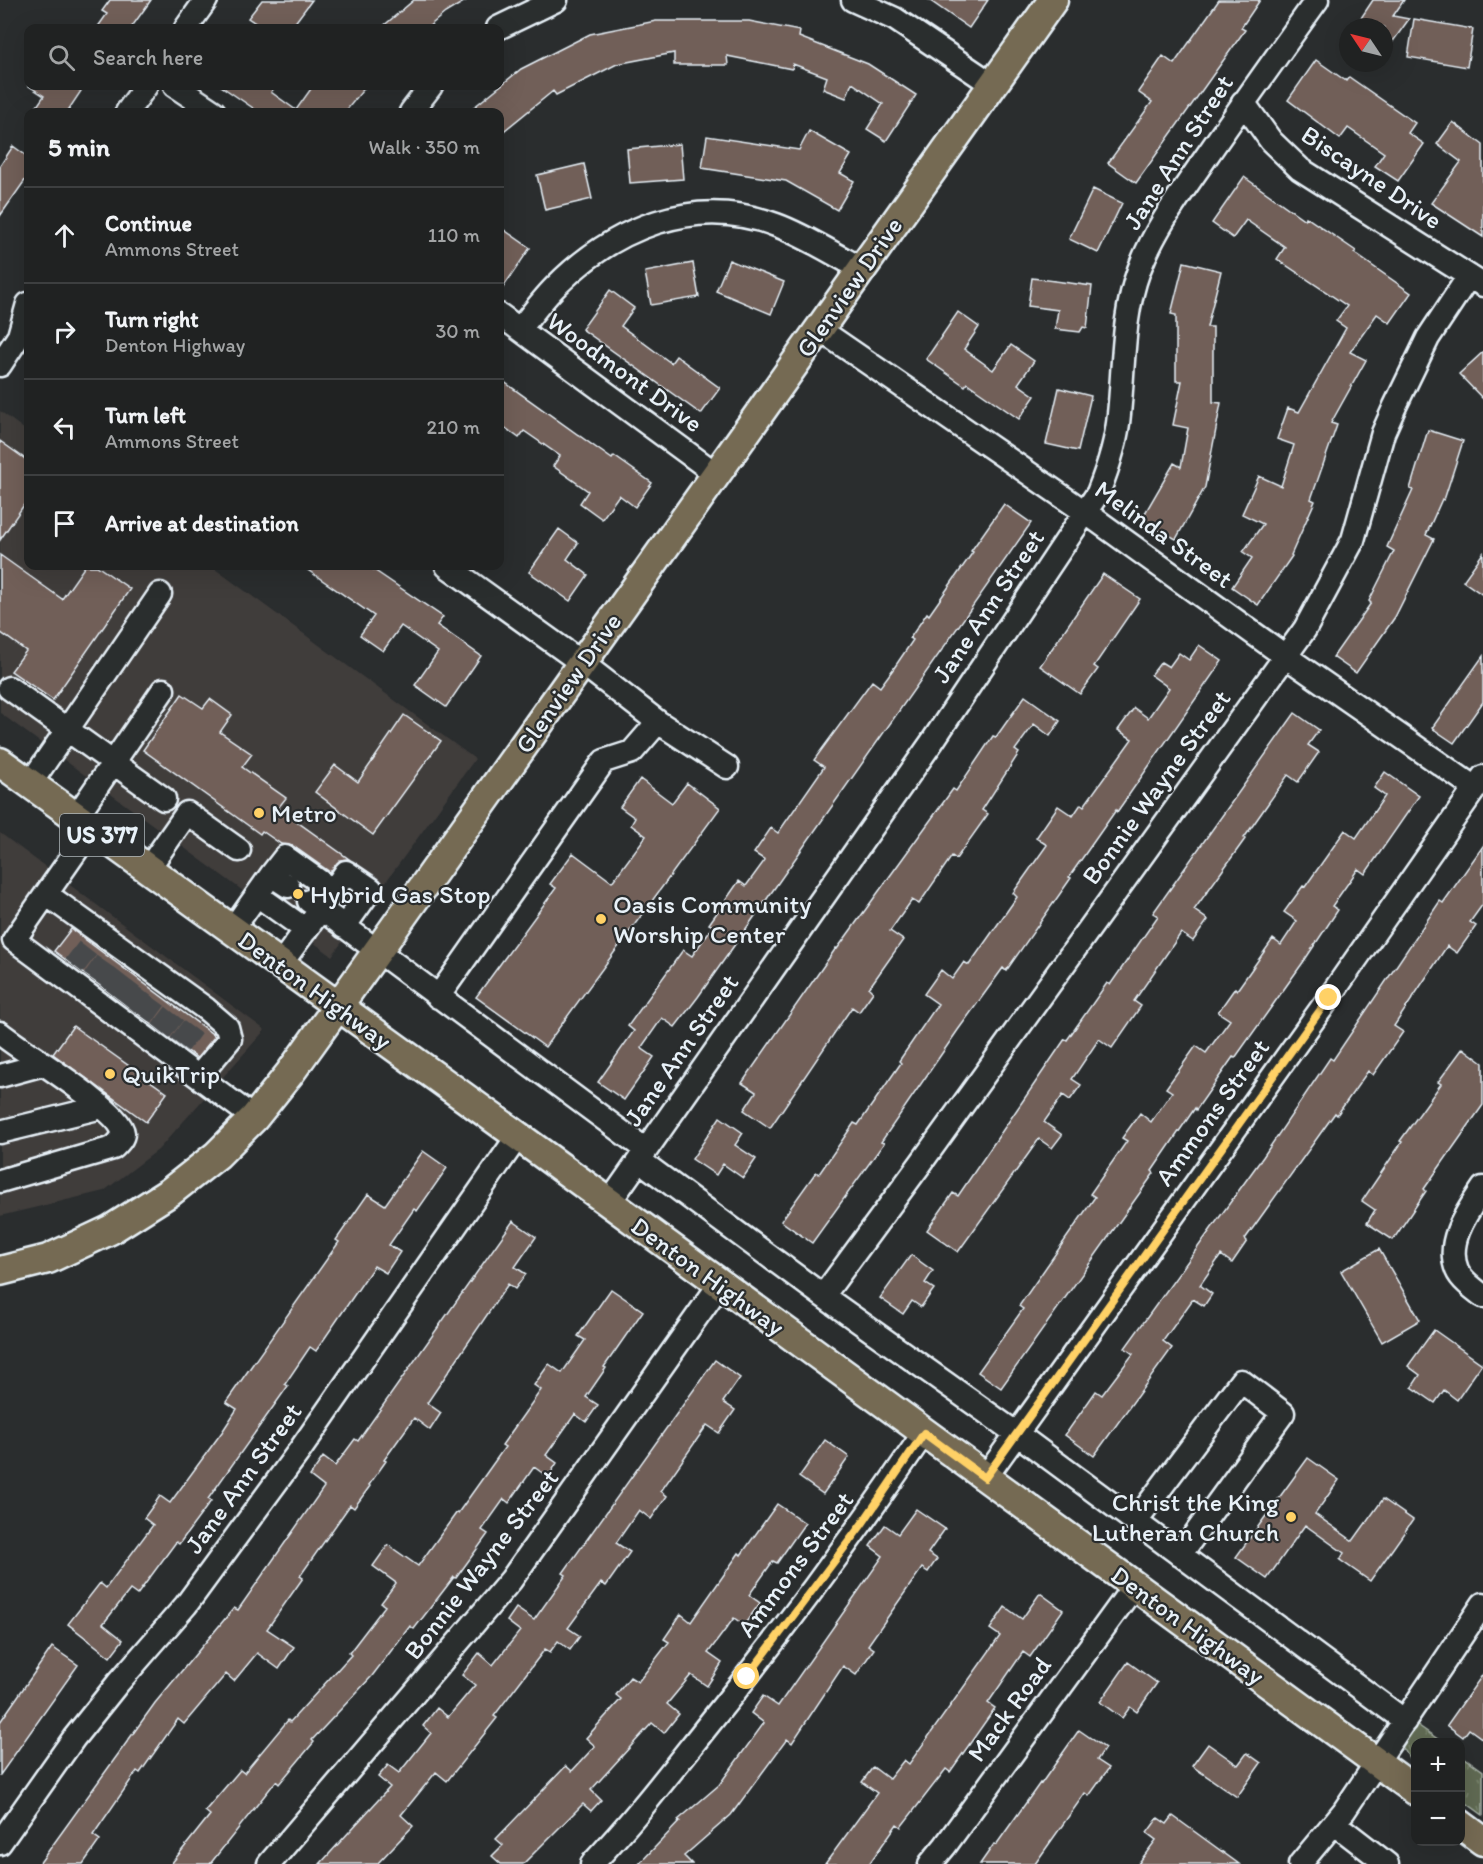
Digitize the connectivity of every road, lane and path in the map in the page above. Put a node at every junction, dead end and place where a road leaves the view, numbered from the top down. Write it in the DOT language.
graph roads {
  1 [pos="206,0"];
  2 [pos="556,0"];
  3 [pos="853,0"];
  4 [pos="1053,0"];
  5 [pos="1317,0"];
  6 [pos="189,24"];
  7 [pos="504,25"];
  8 [pos="993,85"];
  9 [pos="143,90"];
  10 [pos="182,90"];
  11 [pos="428,90"];
  12 [pos="1243,102"];
  13 [pos="129,108"];
  14 [pos="208,108"];
  15 [pos="414,108"];
  16 [pos="862,269"];
  17 [pos="1476,280"];
  18 [pos="24,318"];
  19 [pos="504,318"];
  20 [pos="520,329"];
  21 [pos="819,329"];
  22 [pos="0,365"];
  23 [pos="716,474"];
  24 [pos="1085,512"];
  25 [pos="453,570"];
  26 [pos="160,594"];
  27 [pos="1285,656"];
  28 [pos="582,663"];
  29 [pos="9,688"];
  30 [pos="163,690"];
  31 [pos="658,722"];
  32 [pos="67,730"];
  33 [pos="0,762"];
  34 [pos="113,763"];
  35 [pos="727,767"];
  36 [pos="1479,782"];
  37 [pos="30,784"];
  38 [pos="164,799"];
  39 [pos="84,822"];
  40 [pos="239,850"];
  41 [pos="148,869"];
  42 [pos="46,894"];
  43 [pos="257,895"];
  44 [pos="321,900"];
  45 [pos="344,927"];
  46 [pos="232,930"];
  47 [pos="306,930"];
  48 [pos="7,938"];
  49 [pos="377,951"];
  50 [pos="280,965"];
  51 [pos="438,997"];
  52 [pos="337,1007"];
  53 [pos="0,1033"];
  54 [pos="44,1064"];
  55 [pos="0,1076"];
  56 [pos="199,1076"];
  57 [pos="102,1107"];
  58 [pos="254,1118"];
  59 [pos="0,1132"];
  60 [pos="518,1136"];
  61 [pos="642,1155"];
  62 [pos="0,1181"];
  63 [pos="1483,1188"];
  64 [pos="609,1203"];
  65 [pos="0,1271"];
  66 [pos="720,1284"];
  67 [pos="823,1296"];
  68 [pos="1483,1296"];
  69 [pos="924,1433"];
  70 [pos="1017,1434"];
  71 [pos="985,1478"];
  72 [pos="1135,1522"];
  73 [pos="1180,1555"];
  74 [pos="1134,1586"];
  75 [pos="1483,1604"];
  76 [pos="1405,1721"];
  77 [pos="1377,1762"];
  78 [pos="1411,1787"];
  79 [pos="1334,1823"];
  80 [pos="1465,1827"];
  81 [pos="1483,1841"];
  82 [pos="0,1843"];
  83 [pos="269,1864"];
  84 [pos="592,1864"];
  85 [pos="930,1864"];
  86 [pos="1300,1864"];
  87 [pos="1387,1864"];
  1 -- 6 [label="street"];
  2 -- 7 [label="street"];
  3 -- 8 [label="street"];
  4 -- 8 [label="main road, Glenview Drive"];
  5 -- 12 [label="street, Jane Ann Street"];
  8 -- 16 [label="main road, Glenview Drive"];
  9 -- 13 [label="street"];
  10 -- 14 [label="street"];
  11 -- 15 [label="street"];
  12 -- 17 [label="street, Biscayne Drive"];
  12 -- 24 [label="street, Jane Ann Street"];
  16 -- 20 [label="street"];
  16 -- 21 [label="main road, Glenview Drive"];
  17 -- 27 [label="street, Bonnie Wayne Street"];
  18 -- 22 [label="street"];
  19 -- 20 [label="street, Woodmont Drive"];
  20 -- 23 [label="street, Woodmont Drive"];
  21 -- 23 [label="main road, Glenview Drive"];
  21 -- 24 [label="street, Melinda Street"];
  23 -- 28 [label="main road, Glenview Drive"];
  24 -- 27 [label="street, Melinda Street"];
  24 -- 61 [label="street, Jane Ann Street"];
  25 -- 28 [label="street"];
  26 -- 32 [label="street"];
  27 -- 36 [label="street, Melinda Street"];
  27 -- 67 [label="street, Bonnie Wayne Street"];
  28 -- 31 [label="street"];
  28 -- 49 [label="main road, Glenview Drive"];
  29 -- 32 [label="street"];
  30 -- 34 [label="street"];
  31 -- 35 [label="street"];
  31 -- 51 [label="street"];
  32 -- 34 [label="street"];
  32 -- 37 [label="street"];
  33 -- 37 [label="main road, Denton Highway / US 377"];
  34 -- 38 [label="street"];
  34 -- 39 [label="street"];
  36 -- 70 [label="street, Ammons Street"];
  37 -- 39 [label="main road, Denton Highway / US 377"];
  39 -- 41 [label="main road, Denton Highway / US 377"];
  39 -- 42 [label="street"];
  40 -- 41 [label="street"];
  41 -- 46 [label="main road, Denton Highway / US 377"];
  42 -- 48 [label="street"];
  42 -- 56 [label="street"];
  43 -- 44 [label="street"];
  43 -- 46 [label="street"];
  43 -- 47 [label="street"];
  44 -- 45 [label="street"];
  44 -- 45 [label="street"];
  44 -- 47 [label="street"];
  45 -- 49 [label="street"];
  46 -- 50 [label="main road, Denton Highway / US 377"];
  47 -- 50 [label="street"];
  48 -- 56 [label="street"];
  49 -- 51 [label="street"];
  49 -- 52 [label="main road, Glenview Drive"];
  50 -- 52 [label="main road, Denton Highway / US 377"];
  51 -- 61 [label="street"];
  52 -- 58 [label="main road, Glenview Drive"];
  52 -- 60 [label="main road, Denton Highway / US 377"];
  53 -- 54 [label="street"];
  54 -- 55 [label="street"];
  54 -- 57 [label="street"];
  56 -- 58 [label="street"];
  57 -- 59 [label="street"];
  57 -- 62 [label="street"];
  58 -- 65 [label="main road, Glenview Drive"];
  60 -- 64 [label="main road, Denton Highway / US 377"];
  60 -- 82 [label="street, Jane Ann Street"];
  61 -- 64 [label="street, Jane Ann Street"];
  61 -- 67 [label="street"];
  63 -- 68 [label="street"];
  64 -- 66 [label="main road, Denton Highway / US 377"];
  66 -- 69 [label="main road, Denton Highway / US 377"];
  66 -- 83 [label="street, Bonnie Wayne Street"];
  67 -- 70 [label="street"];
  69 -- 71 [label="main road, Denton Highway / US 377"];
  69 -- 84 [label="street, Ammons Street"];
  70 -- 71 [label="street, Ammons Street"];
  70 -- 72 [label="street"];
  71 -- 74 [label="main road, Denton Highway / US 377"];
  72 -- 73 [label="street"];
  72 -- 73 [label="street"];
  73 -- 76 [label="street"];
  74 -- 77 [label="main road, Denton Highway / US 377"];
  74 -- 85 [label="street, Mack Road"];
  75 -- 76 [label="street"];
  76 -- 77 [label="street"];
  77 -- 78 [label="main road, Denton Highway / US 377"];
  77 -- 79 [label="street"];
  79 -- 86 [label="street"];
  79 -- 87 [label="street"];
  80 -- 81 [label="main road"];
}
